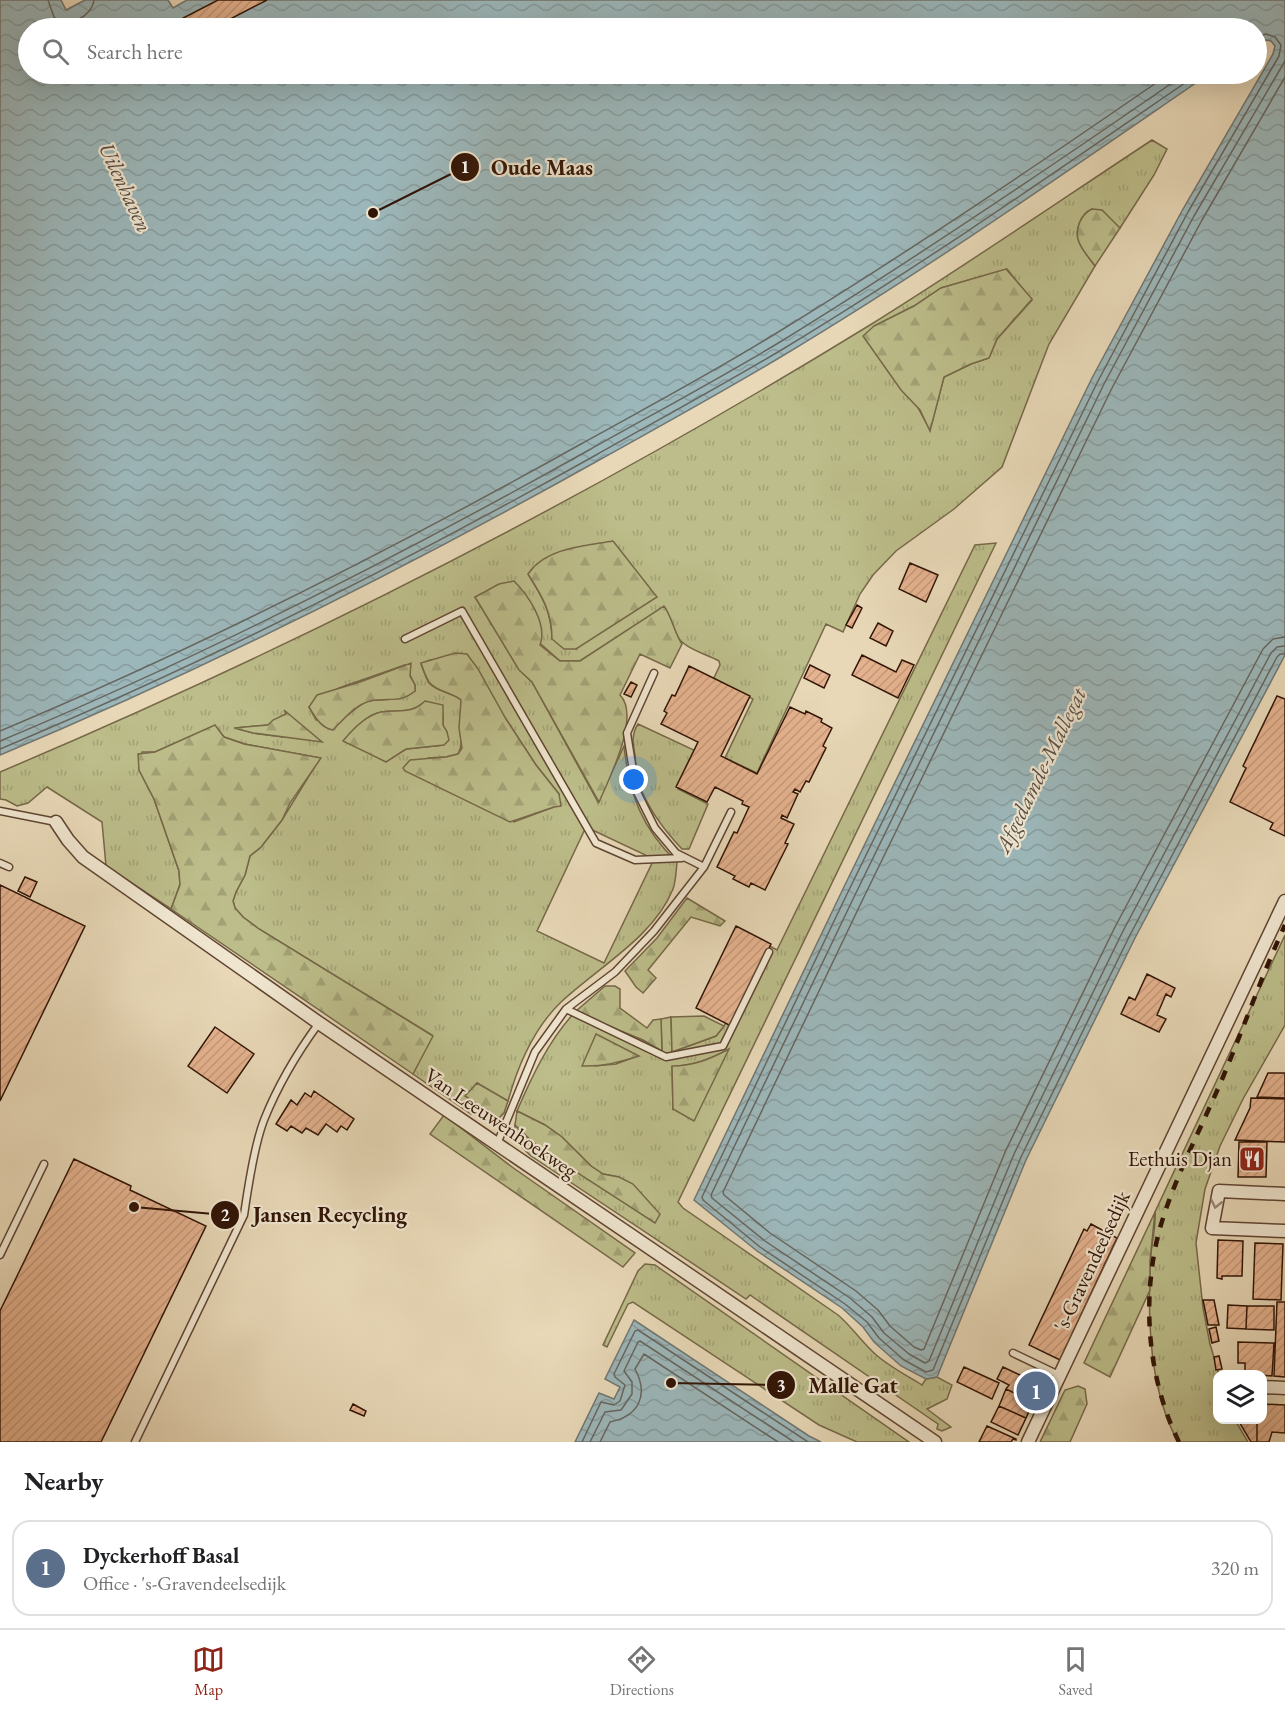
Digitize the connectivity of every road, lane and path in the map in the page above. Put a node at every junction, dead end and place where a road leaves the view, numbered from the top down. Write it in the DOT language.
graph roads {
  1 [pos="405,639"];
  2 [pos="654,673"];
  3 [pos="0,811"];
  4 [pos="731,812"];
  5 [pos="56,822"];
  6 [pos="686,858"];
  7 [pos="0,863"];
  8 [pos="9,867"];
  9 [pos="704,867"];
  10 [pos="1285,901"];
  11 [pos="769,952"];
  12 [pos="566,1009"];
  13 [pos="319,1023"];
  14 [pos="497,1144"];
  15 [pos="44,1164"];
  16 [pos="1285,1194"];
  17 [pos="1285,1231"];
  18 [pos="0,1255"];
  19 [pos="1013,1353"];
  20 [pos="1059,1376"];
  21 [pos="1267,1387"];
  22 [pos="1285,1388"];
  23 [pos="135,1442"];
  24 [pos="935,1442"];
  25 [pos="1028,1442"];
  1 -- 6 [label="lane"];
  2 -- 6 [label="lane"];
  3 -- 5 [label="lane"];
  4 -- 9 [label="lane"];
  5 -- 13 [label="street, Van Leeuwenhoekweg"];
  6 -- 9 [label="lane"];
  7 -- 8 [label="lane"];
  9 -- 12 [label="lane"];
  10 -- 20 [label="street, 's-Gravendeelsedijk"];
  11 -- 12 [label="lane"];
  12 -- 14 [label="lane"];
  13 -- 14 [label="street, Van Leeuwenhoekweg"];
  13 -- 23 [label="lane"];
  14 -- 24 [label="street, Van Leeuwenhoekweg"];
  15 -- 18 [label="lane"];
  16 -- 17 [label="street, one-way"];
  19 -- 20 [label="lane"];
  20 -- 25 [label="street, 's-Gravendeelsedijk"];
  21 -- 22 [label="street"];
}
